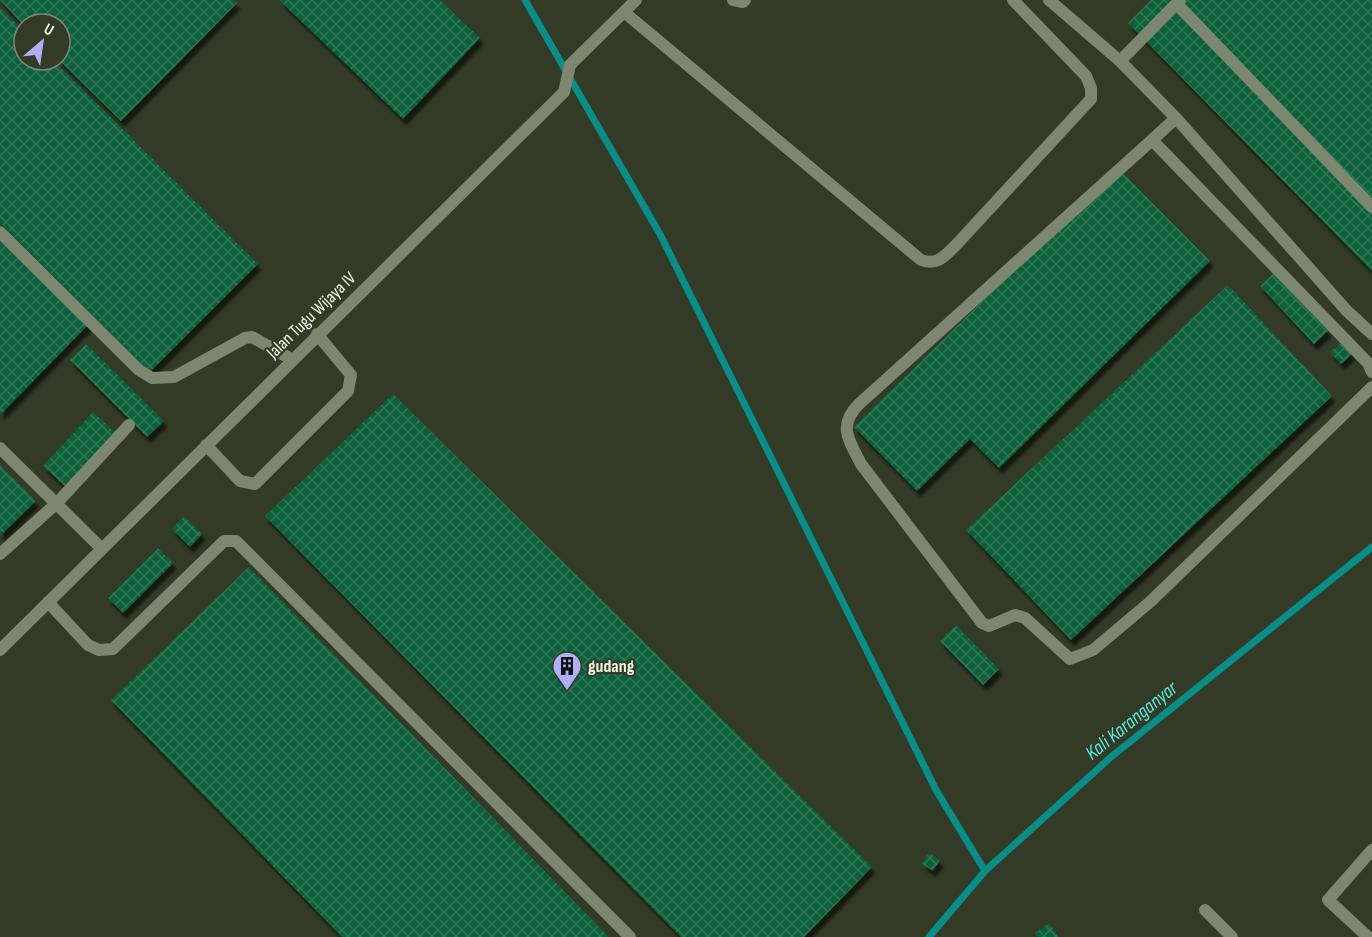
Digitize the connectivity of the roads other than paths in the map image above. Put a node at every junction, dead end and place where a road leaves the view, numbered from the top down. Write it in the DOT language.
graph roads {
  1 [pos="636,0"];
  2 [pos="733,0"];
  3 [pos="745,0"];
  4 [pos="1012,0"];
  5 [pos="1049,0"];
  6 [pos="1178,2"];
  7 [pos="624,12"];
  8 [pos="1120,61"];
  9 [pos="1176,118"];
  10 [pos="1152,140"];
  11 [pos="1372,207"];
  12 [pos="0,232"];
  13 [pos="317,334"];
  14 [pos="1372,334"];
  15 [pos="291,359"];
  16 [pos="1372,372"];
  17 [pos="1372,387"];
  18 [pos="129,425"];
  19 [pos="207,445"];
  20 [pos="0,447"];
  21 [pos="57,503"];
  22 [pos="102,549"];
  23 [pos="0,554"];
  24 [pos="48,602"];
  25 [pos="0,650"];
  26 [pos="1372,850"];
  27 [pos="1204,910"];
  28 [pos="630,937"];
  29 [pos="1232,937"];
  30 [pos="1368,937"];
  1 -- 7 [label="lane, Jalan Tugu Wijaya IV"];
  2 -- 3 [label="lane"];
  4 -- 7 [label="lane"];
  5 -- 8 [label="lane"];
  6 -- 8 [label="lane"];
  6 -- 11 [label="lane"];
  7 -- 13 [label="lane, Jalan Tugu Wijaya IV"];
  8 -- 9 [label="lane"];
  9 -- 10 [label="lane"];
  9 -- 14 [label="lane"];
  10 -- 16 [label="lane"];
  10 -- 17 [label="lane"];
  12 -- 15 [label="lane"];
  13 -- 15 [label="lane, Jalan Tugu Wijaya IV"];
  13 -- 19 [label="lane"];
  15 -- 19 [label="lane, Jalan Tugu Wijaya IV"];
  18 -- 21 [label="lane"];
  19 -- 22 [label="lane, Jalan Tugu Wijaya IV"];
  20 -- 21 [label="lane"];
  21 -- 22 [label="lane"];
  21 -- 23 [label="lane"];
  22 -- 24 [label="lane, Jalan Tugu Wijaya IV"];
  24 -- 25 [label="lane, Jalan Tugu Wijaya IV"];
  24 -- 28 [label="lane"];
  26 -- 30 [label="lane"];
  27 -- 29 [label="lane"];
}
